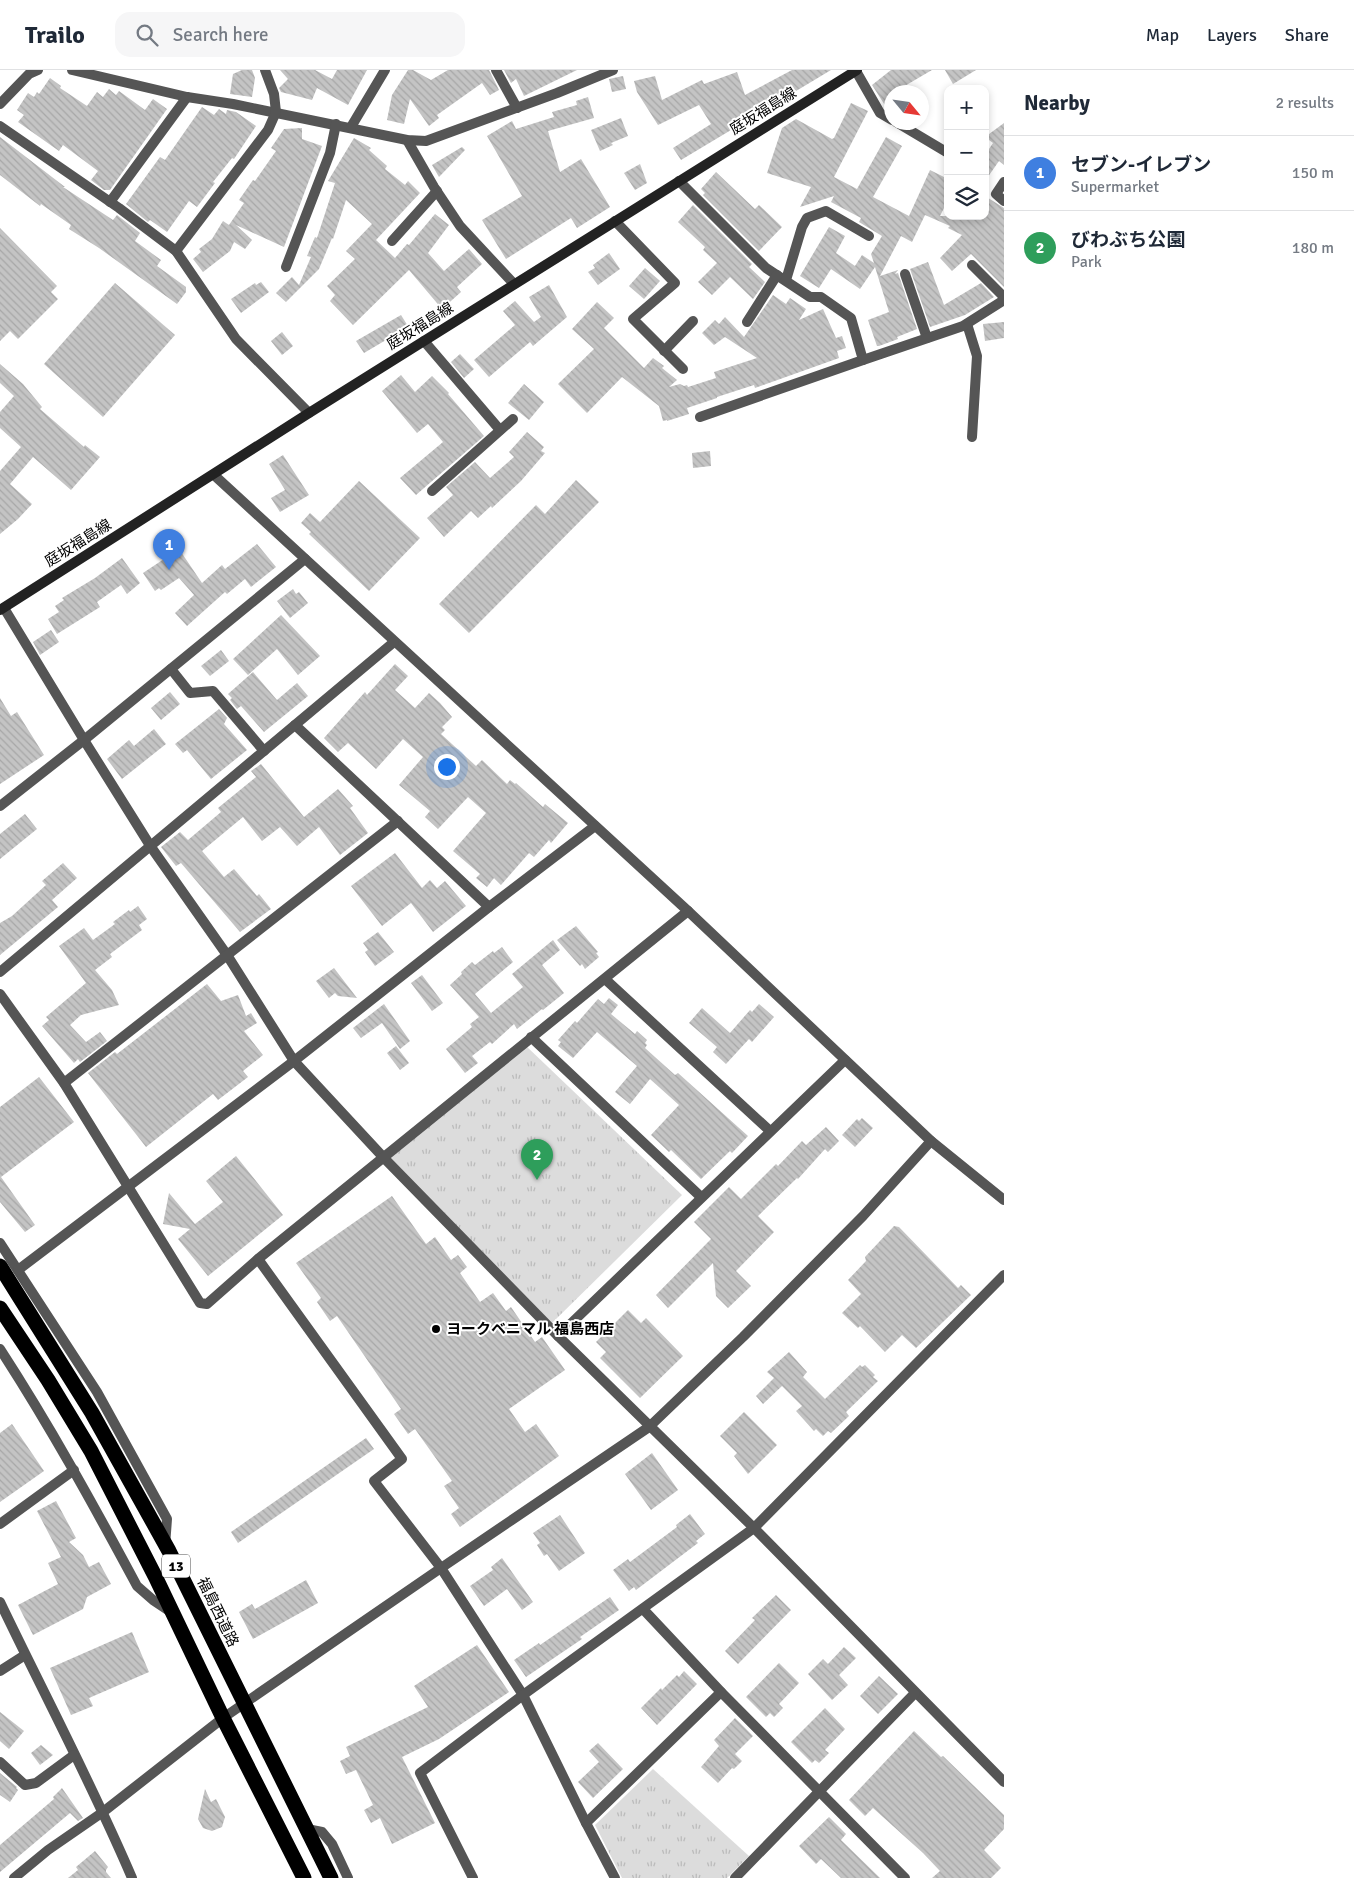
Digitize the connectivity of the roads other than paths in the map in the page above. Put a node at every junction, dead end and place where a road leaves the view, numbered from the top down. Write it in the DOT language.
graph roads {
  1 [pos="38,70"];
  2 [pos="72,70"];
  3 [pos="265,70"];
  4 [pos="385,70"];
  5 [pos="496,70"];
  6 [pos="613,70"];
  7 [pos="857,70"];
  8 [pos="187,97"];
  9 [pos="0,104"];
  10 [pos="517,108"];
  11 [pos="276,112"];
  12 [pos="884,115"];
  13 [pos="336,124"];
  14 [pos="0,126"];
  15 [pos="351,127"];
  16 [pos="909,130"];
  17 [pos="407,140"];
  18 [pos="944,151"];
  19 [pos="679,181"];
  20 [pos="1004,182"];
  21 [pos="436,191"];
  22 [pos="1004,201"];
  23 [pos="110,202"];
  24 [pos="615,221"];
  25 [pos="869,236"];
  26 [pos="392,241"];
  27 [pos="176,251"];
  28 [pos="972,265"];
  29 [pos="286,267"];
  30 [pos="905,274"];
  31 [pos="781,277"];
  32 [pos="514,284"];
  33 [pos="1004,298"];
  34 [pos="693,321"];
  35 [pos="747,322"];
  36 [pos="967,324"];
  37 [pos="927,338"];
  38 [pos="424,341"];
  39 [pos="664,351"];
  40 [pos="863,360"];
  41 [pos="683,369"];
  42 [pos="309,413"];
  43 [pos="700,416"];
  44 [pos="513,419"];
  45 [pos="500,430"];
  46 [pos="972,437"];
  47 [pos="214,474"];
  48 [pos="432,490"];
  49 [pos="305,559"];
  50 [pos="2,609"];
  51 [pos="394,642"];
  52 [pos="171,669"];
  53 [pos="295,725"];
  54 [pos="84,740"];
  55 [pos="264,751"];
  56 [pos="0,806"];
  57 [pos="398,821"];
  58 [pos="595,826"];
  59 [pos="152,847"];
  60 [pos="489,907"];
  61 [pos="688,912"];
  62 [pos="227,955"];
  63 [pos="0,972"];
  64 [pos="605,979"];
  65 [pos="0,994"];
  66 [pos="531,1037"];
  67 [pos="845,1060"];
  68 [pos="294,1061"];
  69 [pos="64,1083"];
  70 [pos="770,1131"];
  71 [pos="931,1142"];
  72 [pos="384,1158"];
  73 [pos="128,1187"];
  74 [pos="700,1197"];
  75 [pos="1004,1200"];
  76 [pos="0,1243"];
  77 [pos="258,1259"];
  78 [pos="0,1266"];
  79 [pos="18,1270"];
  80 [pos="1004,1275"];
  81 [pos="0,1308"];
  82 [pos="558,1336"];
  83 [pos="0,1349"];
  84 [pos="649,1427"];
  85 [pos="74,1470"];
  86 [pos="0,1524"];
  87 [pos="754,1528"];
  88 [pos="165,1546"];
  89 [pos="441,1568"];
  90 [pos="0,1602"];
  91 [pos="643,1609"];
  92 [pos="172,1612"];
  93 [pos="25,1654"];
  94 [pos="0,1671"];
  95 [pos="721,1692"];
  96 [pos="915,1693"];
  97 [pos="523,1695"];
  98 [pos="244,1704"];
  99 [pos="223,1718"];
  100 [pos="74,1755"];
  101 [pos="0,1762"];
  102 [pos="1004,1782"];
  103 [pos="820,1792"];
  104 [pos="104,1812"];
  105 [pos="586,1823"];
  106 [pos="307,1829"];
  107 [pos="14,1878"];
  108 [pos="132,1878"];
  109 [pos="304,1878"];
  110 [pos="331,1878"];
  111 [pos="348,1878"];
  112 [pos="473,1878"];
  113 [pos="615,1878"];
  114 [pos="735,1878"];
  115 [pos="905,1878"];
  1 -- 9 [label="street"];
  2 -- 8 [label="street"];
  3 -- 11 [label="street"];
  4 -- 15 [label="street"];
  5 -- 10 [label="street"];
  6 -- 10 [label="street"];
  7 -- 12 [label="street"];
  7 -- 19 [label="main road, 庭坂福島線"];
  8 -- 11 [label="street"];
  8 -- 23 [label="street"];
  10 -- 17 [label="street"];
  11 -- 13 [label="street"];
  11 -- 27 [label="street"];
  13 -- 15 [label="street"];
  13 -- 29 [label="street"];
  14 -- 23 [label="street"];
  15 -- 17 [label="street"];
  16 -- 18 [label="street"];
  17 -- 21 [label="street"];
  19 -- 24 [label="main road, 庭坂福島線"];
  19 -- 31 [label="street"];
  20 -- 22 [label="street"];
  21 -- 26 [label="street"];
  21 -- 32 [label="street"];
  23 -- 27 [label="street"];
  24 -- 32 [label="main road, 庭坂福島線"];
  24 -- 39 [label="street"];
  25 -- 31 [label="street"];
  27 -- 42 [label="street"];
  28 -- 33 [label="street"];
  30 -- 37 [label="street"];
  31 -- 35 [label="street"];
  31 -- 40 [label="street"];
  32 -- 38 [label="main road, 庭坂福島線"];
  33 -- 36 [label="street"];
  34 -- 39 [label="street"];
  36 -- 37 [label="street"];
  36 -- 46 [label="street"];
  37 -- 40 [label="street"];
  38 -- 42 [label="main road, 庭坂福島線"];
  38 -- 45 [label="street"];
  39 -- 41 [label="street"];
  40 -- 43 [label="street"];
  42 -- 47 [label="main road, 庭坂福島線"];
  44 -- 45 [label="street"];
  45 -- 48 [label="street"];
  47 -- 49 [label="street"];
  47 -- 50 [label="main road, 庭坂福島線"];
  49 -- 51 [label="street"];
  49 -- 52 [label="street"];
  50 -- 54 [label="street"];
  51 -- 53 [label="street"];
  51 -- 58 [label="street"];
  52 -- 54 [label="street"];
  52 -- 55 [label="street"];
  53 -- 55 [label="street"];
  53 -- 57 [label="street"];
  54 -- 56 [label="street"];
  54 -- 59 [label="street"];
  55 -- 59 [label="street"];
  57 -- 60 [label="street"];
  57 -- 62 [label="street"];
  58 -- 60 [label="street"];
  58 -- 61 [label="street"];
  59 -- 62 [label="street"];
  59 -- 63 [label="street"];
  60 -- 68 [label="street"];
  61 -- 64 [label="street"];
  61 -- 67 [label="street"];
  62 -- 68 [label="street"];
  62 -- 69 [label="street"];
  64 -- 66 [label="street"];
  64 -- 70 [label="street"];
  65 -- 69 [label="street"];
  66 -- 72 [label="street"];
  66 -- 74 [label="street"];
  67 -- 70 [label="street"];
  67 -- 71 [label="street"];
  68 -- 72 [label="street"];
  68 -- 73 [label="street"];
  69 -- 73 [label="street"];
  70 -- 74 [label="street"];
  71 -- 75 [label="street"];
  71 -- 84 [label="street"];
  72 -- 77 [label="street"];
  72 -- 82 [label="street"];
  73 -- 77 [label="street"];
  73 -- 79 [label="street"];
  74 -- 82 [label="street"];
  76 -- 79 [label="street"];
  77 -- 89 [label="street"];
  78 -- 88 [label="highway, 福島西道路 / 13"];
  79 -- 88 [label="street"];
  80 -- 87 [label="street"];
  81 -- 92 [label="highway, 13"];
  82 -- 84 [label="street"];
  83 -- 85 [label="street"];
  84 -- 87 [label="street"];
  84 -- 89 [label="street"];
  85 -- 86 [label="street"];
  85 -- 92 [label="street"];
  87 -- 91 [label="street"];
  87 -- 96 [label="street"];
  88 -- 98 [label="highway, 福島西道路 / 13"];
  89 -- 97 [label="street"];
  89 -- 98 [label="street"];
  90 -- 93 [label="street"];
  91 -- 95 [label="street"];
  91 -- 97 [label="street"];
  92 -- 99 [label="highway, 13"];
  93 -- 94 [label="street"];
  93 -- 100 [label="street"];
  95 -- 103 [label="street"];
  95 -- 105 [label="street"];
  96 -- 102 [label="street"];
  96 -- 103 [label="street"];
  97 -- 105 [label="street"];
  97 -- 112 [label="street"];
  98 -- 99 [label="street"];
  98 -- 106 [label="highway, 福島西道路 / 13"];
  99 -- 104 [label="street"];
  99 -- 109 [label="highway, 13"];
  100 -- 101 [label="street"];
  100 -- 104 [label="street"];
  103 -- 114 [label="street"];
  103 -- 115 [label="street"];
  104 -- 107 [label="street"];
  104 -- 108 [label="street"];
  105 -- 113 [label="street"];
  106 -- 110 [label="highway, 福島西道路 / 13"];
  106 -- 111 [label="street"];
}
